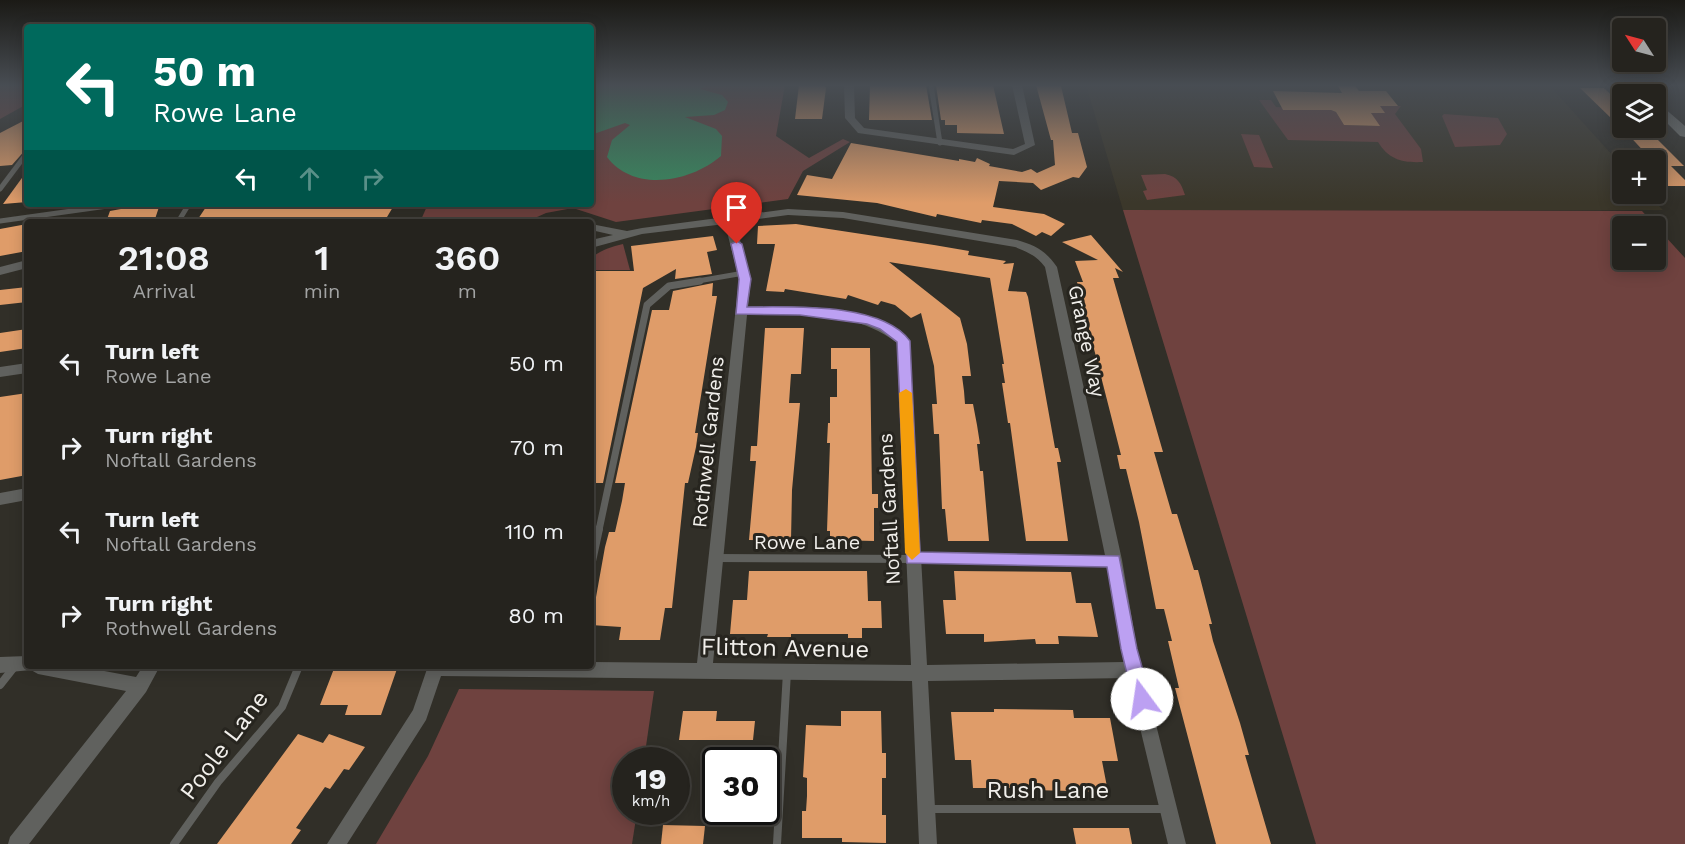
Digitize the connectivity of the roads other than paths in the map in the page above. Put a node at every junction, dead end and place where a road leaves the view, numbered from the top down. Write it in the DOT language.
graph roads {
  1 [pos="855,124"];
  2 [pos="937,124"];
  3 [pos="1025,124"];
  4 [pos="940,143"];
  5 [pos="24,157"];
  6 [pos="0,189"];
  7 [pos="100,207"];
  8 [pos="729,219"];
  9 [pos="0,221"];
  10 [pos="594,228"];
  11 [pos="633,234"];
  12 [pos="594,243"];
  13 [pos="24,265"];
  14 [pos="0,271"];
  15 [pos="744,273"];
  16 [pos="741,311"];
  17 [pos="24,368"];
  18 [pos="0,372"];
  19 [pos="24,495"];
  20 [pos="0,499"];
  21 [pos="594,553"];
  22 [pos="715,558"];
  23 [pos="913,559"];
  24 [pos="1114,560"];
  25 [pos="23,663"];
  26 [pos="0,665"];
  27 [pos="594,668"];
  28 [pos="53,669"];
  29 [pos="150,669"];
  30 [pos="298,669"];
  31 [pos="435,669"];
  32 [pos="704,670"];
  33 [pos="1135,670"];
  34 [pos="787,672"];
  35 [pos="921,673"];
  36 [pos="0,685"];
  37 [pos="141,686"];
  38 [pos="926,809"];
  39 [pos="1169,809"];
  40 [pos="17,844"];
  41 [pos="174,844"];
  42 [pos="336,844"];
  43 [pos="777,844"];
  44 [pos="928,844"];
  45 [pos="1177,844"];
  1 -- 4 [label="street"];
  2 -- 4 [label="lane"];
  3 -- 4 [label="street"];
  5 -- 6 [label="lane"];
  7 -- 9 [label="lane"];
  8 -- 11 [label="street, Grange Way"];
  8 -- 15 [label="street, Rothwell Gardens"];
  8 -- 24 [label="street, Grange Way"];
  10 -- 11 [label="street, Grange Way"];
  11 -- 12 [label="street, Grange Way"];
  13 -- 14 [label="street"];
  15 -- 16 [label="street, Rothwell Gardens"];
  15 -- 21 [label="lane"];
  16 -- 22 [label="street, Rothwell Gardens"];
  16 -- 23 [label="street, Noftall Gardens"];
  17 -- 18 [label="street"];
  19 -- 20 [label="street"];
  22 -- 23 [label="lane, Rowe Lane"];
  22 -- 32 [label="street, Rothwell Gardens"];
  23 -- 24 [label="lane, Rowe Lane"];
  23 -- 35 [label="street, Noftall Gardens"];
  24 -- 33 [label="street, Grange Way"];
  25 -- 26 [label="street"];
  25 -- 36 [label="lane"];
  27 -- 32 [label="street, Flitton Avenue"];
  28 -- 37 [label="street"];
  29 -- 37 [label="street"];
  30 -- 41 [label="lane, Poole Lane"];
  31 -- 42 [label="street"];
  32 -- 34 [label="street, Flitton Avenue"];
  33 -- 35 [label="street, Flitton Avenue"];
  33 -- 39 [label="street, Grange Way"];
  34 -- 35 [label="street, Flitton Avenue"];
  34 -- 43 [label="lane"];
  35 -- 38 [label="street, Noftall Gardens"];
  37 -- 40 [label="street"];
  38 -- 39 [label="lane, Rush Lane"];
  38 -- 44 [label="street, Noftall Gardens"];
  39 -- 45 [label="street, Grange Way"];
}
